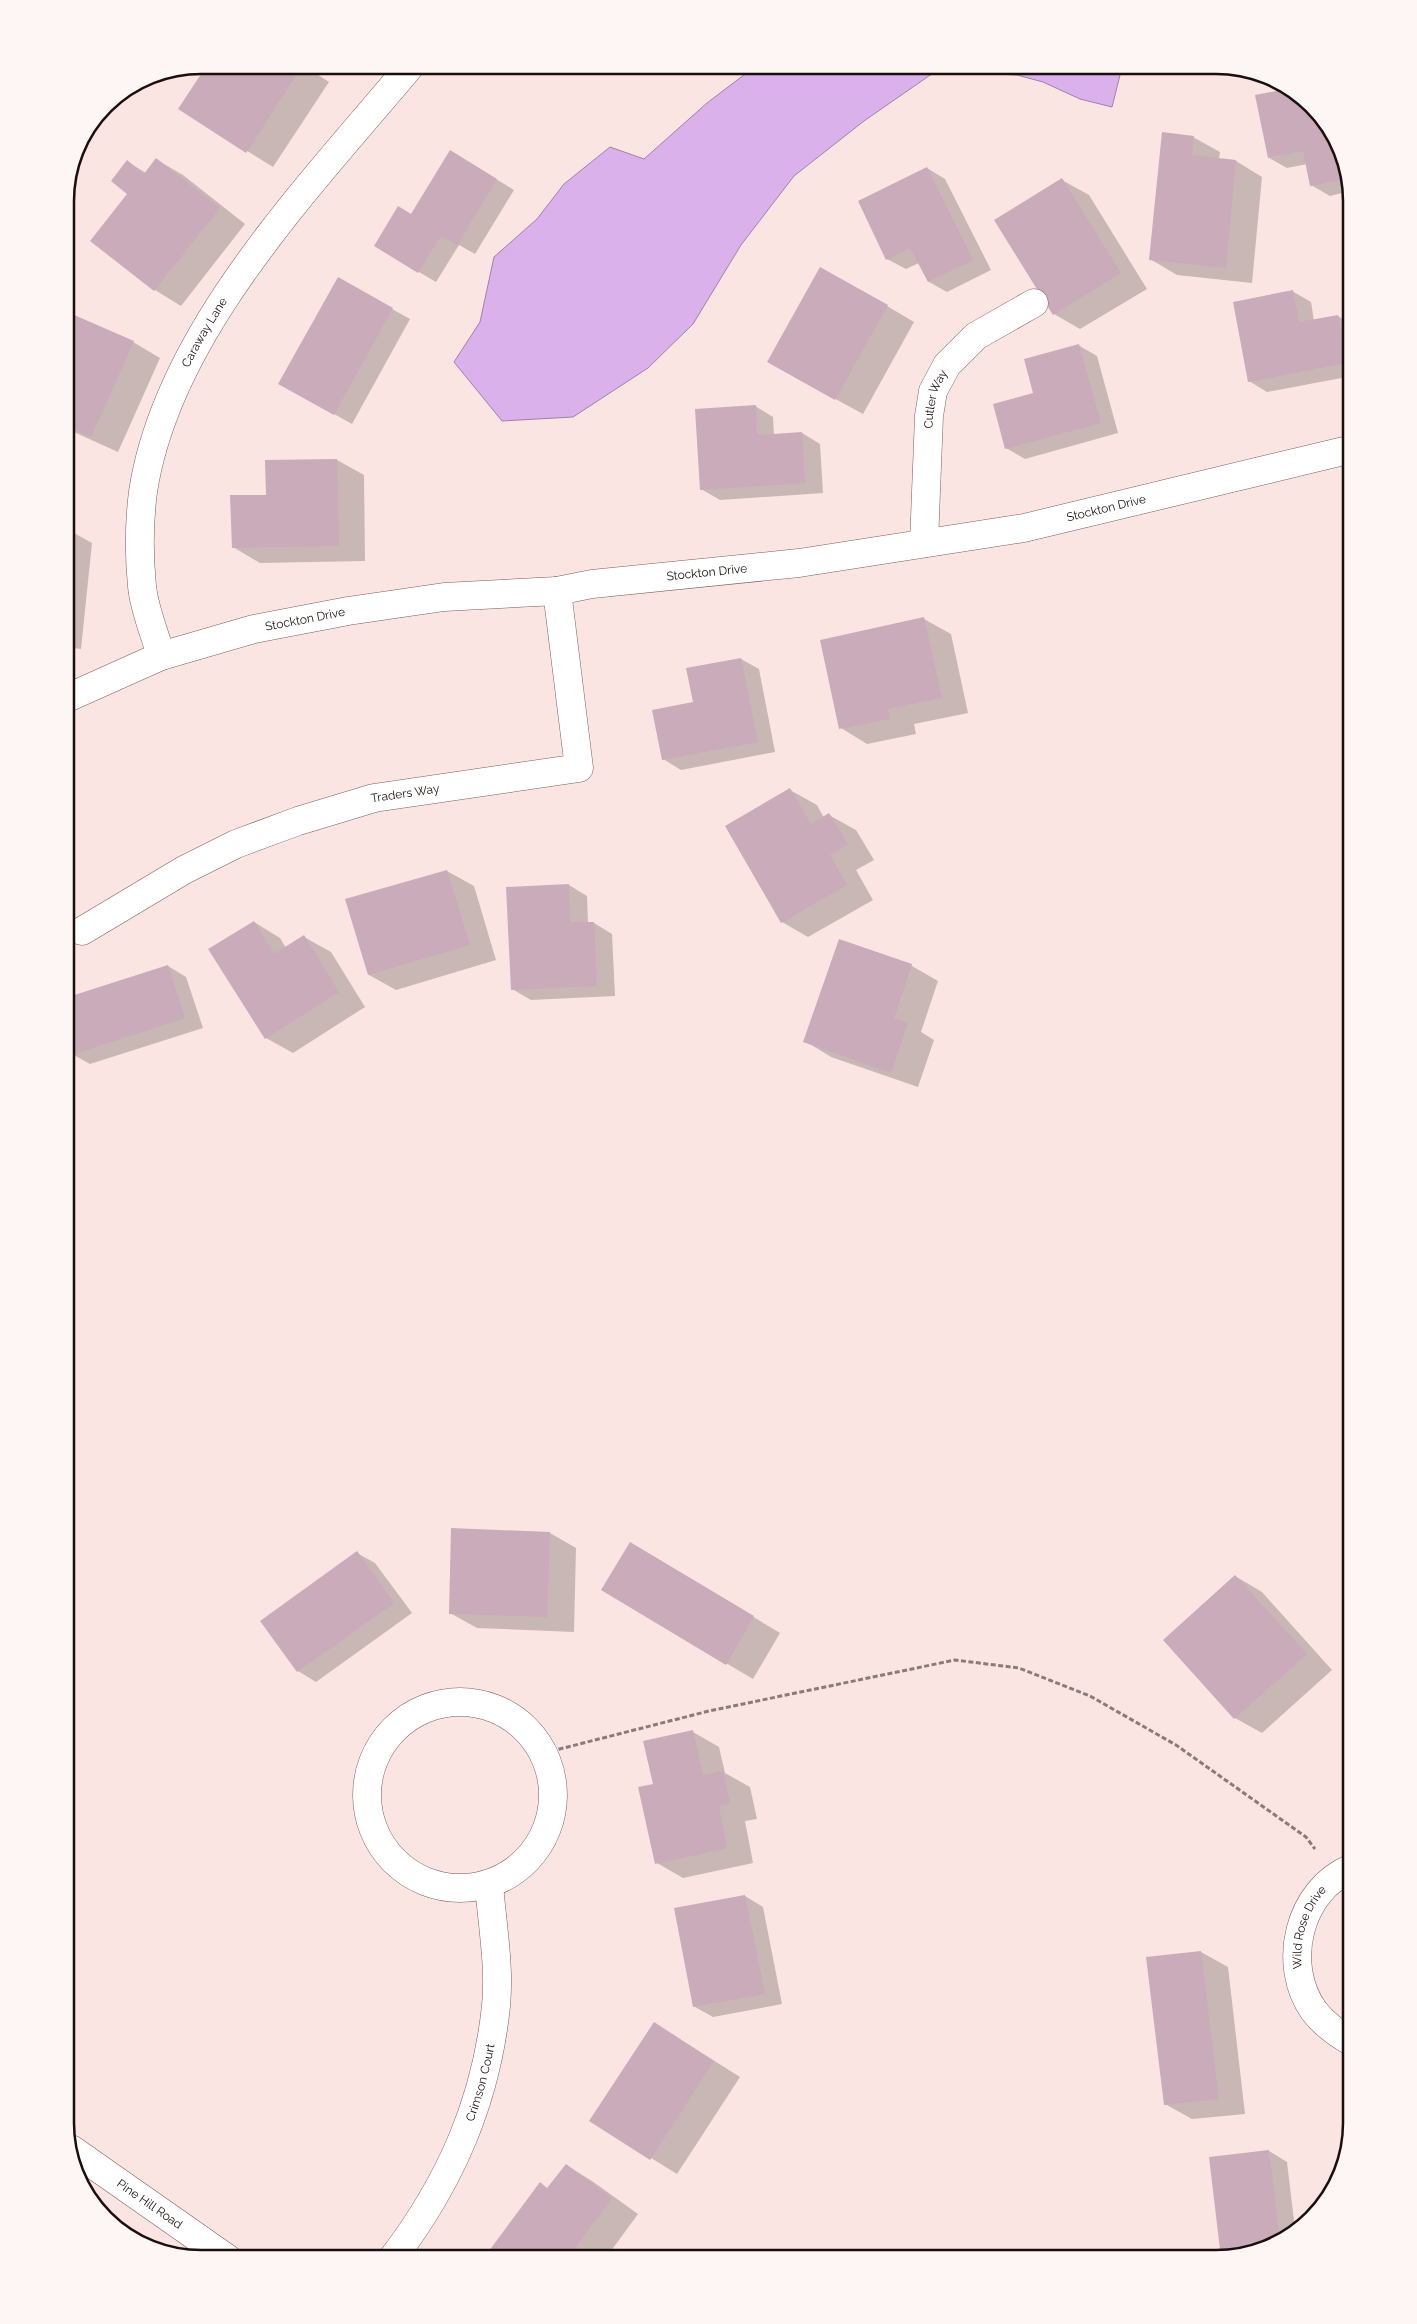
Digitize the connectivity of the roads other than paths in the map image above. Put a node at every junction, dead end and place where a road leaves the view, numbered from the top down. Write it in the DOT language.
graph roads {
  1 [pos="404,74"];
  2 [pos="1034,304"];
  3 [pos="1343,451"];
  4 [pos="924,543"];
  5 [pos="557,591"];
  6 [pos="161,656"];
  7 [pos="74,695"];
  8 [pos="82,931"];
  9 [pos="1343,1873"];
  10 [pos="489,1884"];
  11 [pos="1343,2037"];
  12 [pos="78,2154"];
  13 [pos="215,2250"];
  14 [pos="398,2250"];
  1 -- 6 [label="street, Caraway Lane"];
  2 -- 4 [label="street, Cutler Way"];
  3 -- 4 [label="street, Stockton Drive"];
  4 -- 5 [label="street, Stockton Drive"];
  5 -- 6 [label="street, Stockton Drive"];
  5 -- 8 [label="street, Traders Way"];
  6 -- 7 [label="street, Stockton Drive"];
  9 -- 11 [label="street, Wild Rose Drive"];
  10 -- 10 [label="street"];
  10 -- 14 [label="street, Crimson Court"];
  12 -- 13 [label="street, Pine Hill Road"];
}
